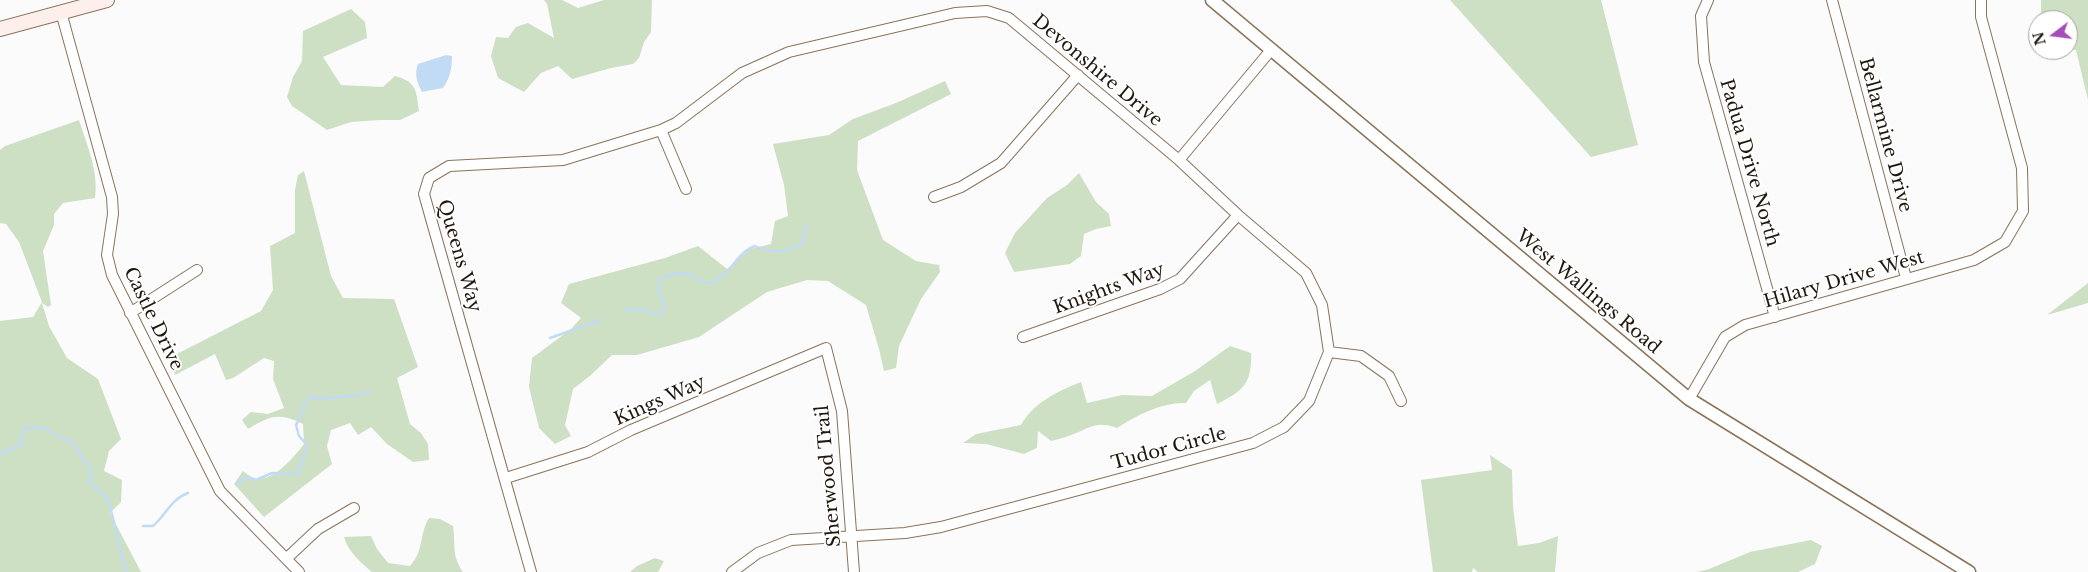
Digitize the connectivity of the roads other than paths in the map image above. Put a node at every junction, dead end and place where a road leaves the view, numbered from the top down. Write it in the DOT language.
graph roads {
  1 [pos="107,0"];
  2 [pos="1212,0"];
  3 [pos="1708,0"];
  4 [pos="1832,0"];
  5 [pos="1981,0"];
  6 [pos="61,12"];
  7 [pos="0,29"];
  8 [pos="1271,50"];
  9 [pos="760,65"];
  10 [pos="1078,75"];
  11 [pos="661,130"];
  12 [pos="1179,160"];
  13 [pos="686,189"];
  14 [pos="934,197"];
  15 [pos="1238,215"];
  16 [pos="197,270"];
  17 [pos="1906,278"];
  18 [pos="130,313"];
  19 [pos="1775,317"];
  20 [pos="1023,337"];
  21 [pos="826,348"];
  22 [pos="1328,352"];
  23 [pos="1689,399"];
  24 [pos="1401,401"];
  25 [pos="506,478"];
  26 [pos="354,508"];
  27 [pos="852,535"];
  28 [pos="287,558"];
  29 [pos="299,572"];
  30 [pos="531,572"];
  31 [pos="732,572"];
  32 [pos="854,572"];
  33 [pos="1969,572"];
  1 -- 6 [label="main road"];
  2 -- 8 [label="street, West Wallings Road"];
  3 -- 19 [label="street, Padua Drive North"];
  4 -- 17 [label="street, Bellarmine Drive"];
  5 -- 17 [label="street, Hilary Drive West"];
  6 -- 7 [label="main road"];
  6 -- 18 [label="street, Castle Drive"];
  8 -- 12 [label="street"];
  8 -- 23 [label="street, West Wallings Road"];
  9 -- 10 [label="street, Devonshire Drive"];
  9 -- 11 [label="street, Queens Way"];
  10 -- 12 [label="street, Devonshire Drive"];
  10 -- 14 [label="street"];
  11 -- 13 [label="street"];
  11 -- 25 [label="street, Queens Way"];
  12 -- 15 [label="street, Tudor Circle"];
  15 -- 20 [label="street, Knights Way"];
  15 -- 22 [label="street, Tudor Circle"];
  16 -- 18 [label="street"];
  17 -- 19 [label="street, Hilary Drive West"];
  18 -- 28 [label="street, Castle Drive"];
  19 -- 23 [label="street, Hilary Drive West"];
  21 -- 25 [label="street, Kings Way"];
  21 -- 27 [label="street, Sherwood Trail"];
  22 -- 24 [label="street"];
  22 -- 27 [label="street, Tudor Circle"];
  23 -- 33 [label="street, West Wallings Road"];
  25 -- 30 [label="street, Queens Way"];
  26 -- 28 [label="street"];
  27 -- 31 [label="street, Tudor Circle"];
  27 -- 32 [label="street, Sherwood Trail"];
  28 -- 29 [label="street, Castle Drive"];
}
